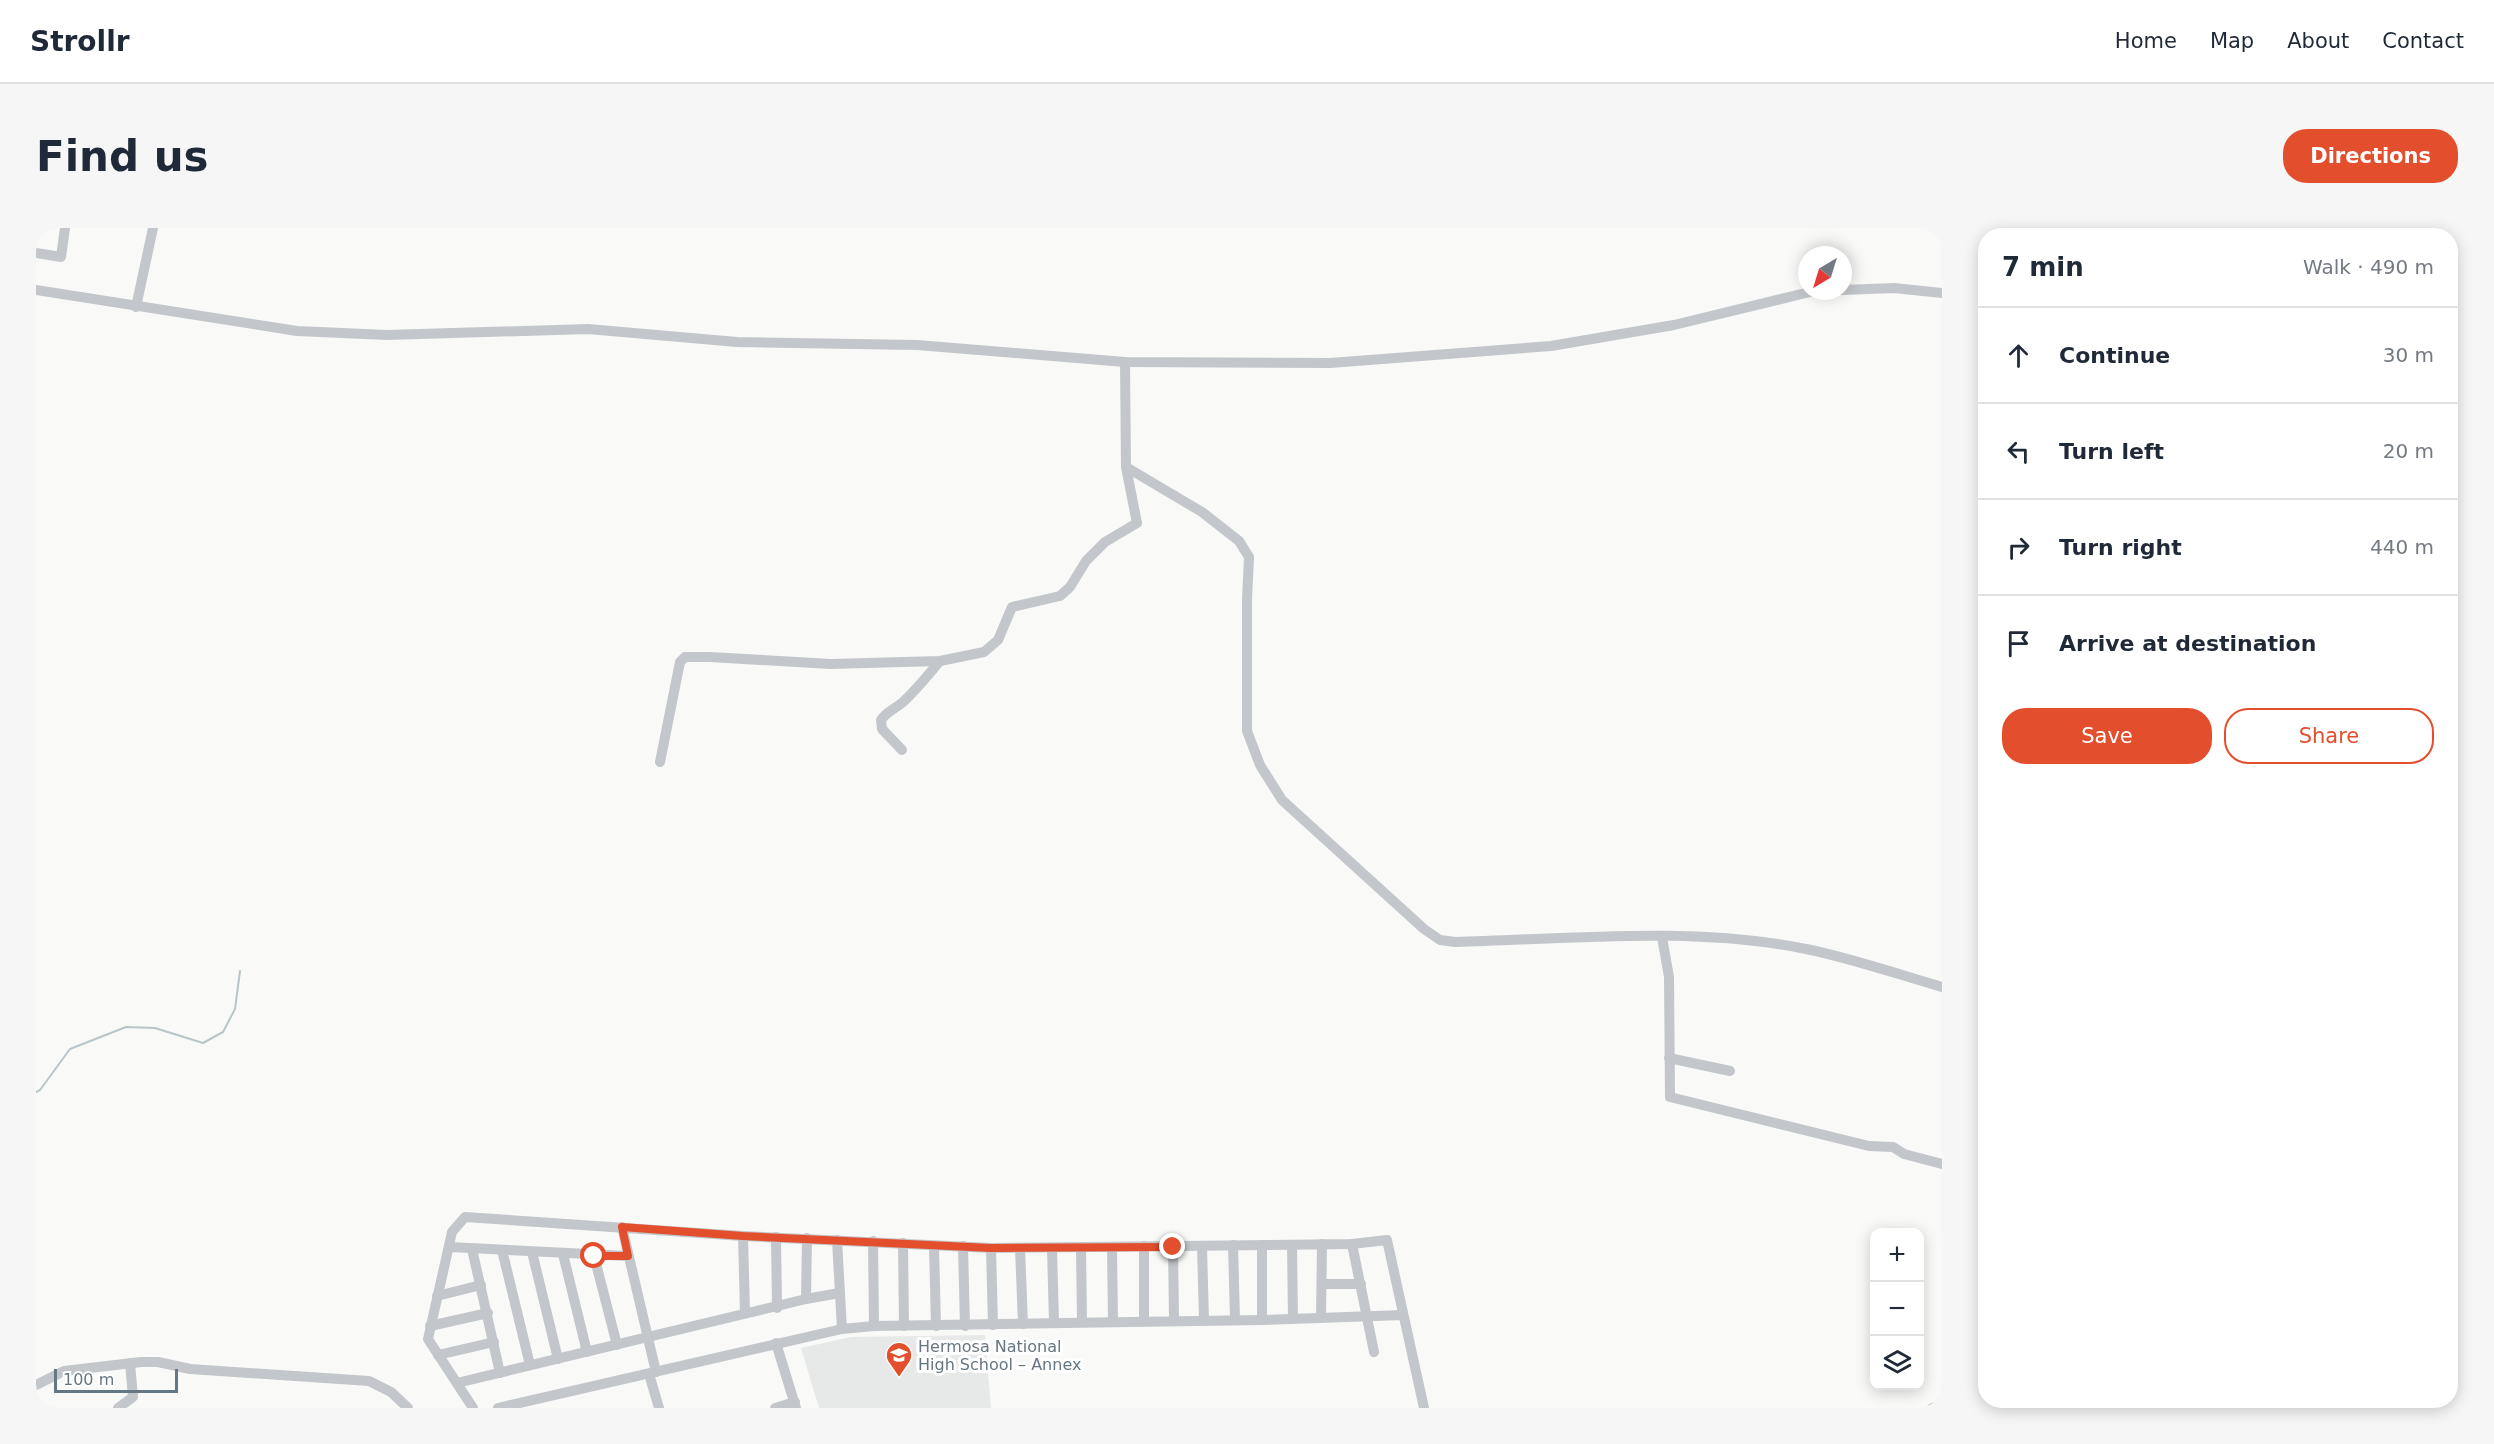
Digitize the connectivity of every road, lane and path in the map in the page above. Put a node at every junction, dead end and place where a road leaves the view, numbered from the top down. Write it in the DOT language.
graph roads {
  1 [pos="66,228"];
  2 [pos="153,228"];
  3 [pos="36,253"];
  4 [pos="36,290"];
  5 [pos="1852,290"];
  6 [pos="1942,293"];
  7 [pos="1798,295"];
  8 [pos="136,307"];
  9 [pos="1125,362"];
  10 [pos="1126,467"];
  11 [pos="940,661"];
  12 [pos="902,750"];
  13 [pos="660,762"];
  14 [pos="1662,937"];
  15 [pos="1942,987"];
  16 [pos="1668,1058"];
  17 [pos="1730,1071"];
  18 [pos="1942,1164"];
  19 [pos="622,1227"];
  20 [pos="743,1236"];
  21 [pos="776,1237"];
  22 [pos="807,1239"];
  23 [pos="837,1240"];
  24 [pos="873,1241"];
  25 [pos="903,1244"];
  26 [pos="1322,1244"];
  27 [pos="1352,1244"];
  28 [pos="1233,1245"];
  29 [pos="1263,1245"];
  30 [pos="1292,1245"];
  31 [pos="934,1246"];
  32 [pos="963,1246"];
  33 [pos="1144,1246"];
  34 [pos="1202,1246"];
  35 [pos="449,1247"];
  36 [pos="1112,1247"];
  37 [pos="1173,1247"];
  38 [pos="472,1248"];
  39 [pos="991,1248"];
  40 [pos="1020,1248"];
  41 [pos="1052,1248"];
  42 [pos="1082,1248"];
  43 [pos="502,1250"];
  44 [pos="532,1252"];
  45 [pos="563,1254"];
  46 [pos="594,1256"];
  47 [pos="628,1256"];
  48 [pos="1322,1284"];
  49 [pos="1361,1284"];
  50 [pos="482,1285"];
  51 [pos="839,1293"];
  52 [pos="437,1296"];
  53 [pos="806,1299"];
  54 [pos="777,1308"];
  55 [pos="488,1313"];
  56 [pos="745,1313"];
  57 [pos="1403,1315"];
  58 [pos="1293,1318"];
  59 [pos="1322,1318"];
  60 [pos="1368,1318"];
  61 [pos="1174,1320"];
  62 [pos="1235,1320"];
  63 [pos="1262,1320"];
  64 [pos="1144,1321"];
  65 [pos="1204,1321"];
  66 [pos="1082,1322"];
  67 [pos="1113,1322"];
  68 [pos="1054,1323"];
  69 [pos="1023,1324"];
  70 [pos="993,1325"];
  71 [pos="430,1326"];
  72 [pos="874,1326"];
  73 [pos="904,1326"];
  74 [pos="936,1326"];
  75 [pos="965,1326"];
  76 [pos="842,1329"];
  77 [pos="648,1338"];
  78 [pos="494,1342"];
  79 [pos="776,1343"];
  80 [pos="617,1345"];
  81 [pos="587,1352"];
  82 [pos="1374,1352"];
  83 [pos="438,1355"];
  84 [pos="558,1359"];
  85 [pos="130,1363"];
  86 [pos="530,1365"];
  87 [pos="500,1373"];
  88 [pos="652,1373"];
  89 [pos="457,1383"];
  90 [pos="36,1384"];
  91 [pos="795,1405"];
  92 [pos="1942,1405"];
  93 [pos="118,1408"];
  94 [pos="408,1408"];
  95 [pos="473,1408"];
  96 [pos="498,1408"];
  97 [pos="658,1408"];
  98 [pos="775,1408"];
  99 [pos="1424,1408"];
  100 [pos="1932,1408"];
  1 -- 3 [label="street"];
  2 -- 8 [label="street"];
  4 -- 8 [label="street"];
  5 -- 6 [label="street"];
  7 -- 9 [label="street"];
  8 -- 9 [label="street"];
  9 -- 10 [label="street"];
  10 -- 11 [label="street"];
  10 -- 14 [label="street"];
  11 -- 12 [label="street"];
  11 -- 13 [label="street"];
  14 -- 15 [label="street"];
  14 -- 16 [label="street"];
  16 -- 17 [label="street"];
  16 -- 18 [label="street"];
  19 -- 20 [label="street"];
  19 -- 35 [label="street"];
  19 -- 47 [label="street"];
  20 -- 21 [label="street"];
  20 -- 56 [label="street"];
  21 -- 22 [label="street"];
  21 -- 54 [label="street"];
  22 -- 23 [label="street"];
  22 -- 53 [label="street"];
  23 -- 24 [label="street"];
  23 -- 51 [label="street"];
  24 -- 25 [label="street"];
  24 -- 72 [label="street"];
  25 -- 31 [label="street"];
  25 -- 73 [label="street"];
  26 -- 27 [label="street"];
  26 -- 30 [label="street"];
  26 -- 48 [label="street"];
  27 -- 49 [label="street"];
  27 -- 57 [label="street"];
  28 -- 29 [label="street"];
  28 -- 34 [label="street"];
  28 -- 62 [label="street"];
  29 -- 30 [label="street"];
  29 -- 63 [label="street"];
  30 -- 58 [label="street"];
  31 -- 32 [label="street"];
  31 -- 74 [label="street"];
  32 -- 39 [label="street"];
  32 -- 75 [label="street"];
  33 -- 36 [label="street"];
  33 -- 37 [label="street"];
  33 -- 64 [label="street"];
  34 -- 37 [label="street"];
  34 -- 65 [label="street"];
  35 -- 38 [label="street"];
  35 -- 52 [label="street"];
  36 -- 42 [label="street"];
  36 -- 67 [label="street"];
  37 -- 61 [label="street"];
  38 -- 43 [label="street"];
  38 -- 50 [label="street"];
  39 -- 40 [label="street"];
  39 -- 70 [label="street"];
  40 -- 41 [label="street"];
  40 -- 69 [label="street"];
  41 -- 42 [label="street"];
  41 -- 68 [label="street"];
  42 -- 66 [label="street"];
  43 -- 44 [label="street"];
  43 -- 86 [label="street"];
  44 -- 45 [label="street"];
  44 -- 84 [label="street"];
  45 -- 46 [label="street"];
  45 -- 81 [label="street"];
  46 -- 47 [label="street"];
  46 -- 80 [label="street"];
  47 -- 77 [label="street"];
  48 -- 49 [label="street"];
  48 -- 59 [label="street"];
  49 -- 60 [label="street"];
  50 -- 52 [label="street"];
  50 -- 55 [label="street"];
  51 -- 53 [label="street"];
  51 -- 76 [label="street"];
  52 -- 71 [label="street"];
  53 -- 54 [label="street"];
  54 -- 56 [label="street"];
  55 -- 71 [label="street"];
  55 -- 78 [label="street"];
  56 -- 77 [label="street"];
  57 -- 60 [label="street"];
  57 -- 99 [label="street"];
  58 -- 59 [label="street"];
  58 -- 63 [label="street"];
  59 -- 60 [label="street"];
  60 -- 82 [label="street"];
  61 -- 64 [label="street"];
  61 -- 65 [label="street"];
  62 -- 63 [label="street"];
  62 -- 65 [label="street"];
  64 -- 67 [label="street"];
  66 -- 67 [label="street"];
  66 -- 68 [label="street"];
  68 -- 69 [label="street"];
  69 -- 70 [label="street"];
  70 -- 75 [label="street"];
  71 -- 83 [label="street"];
  72 -- 73 [label="street"];
  72 -- 76 [label="street"];
  73 -- 74 [label="street"];
  74 -- 75 [label="street"];
  76 -- 79 [label="street"];
  77 -- 80 [label="street"];
  77 -- 88 [label="street"];
  78 -- 83 [label="street"];
  78 -- 87 [label="street"];
  79 -- 88 [label="street"];
  79 -- 91 [label="street"];
  80 -- 81 [label="street"];
  81 -- 84 [label="street"];
  83 -- 89 [label="street"];
  84 -- 86 [label="street"];
  85 -- 90 [label="street"];
  85 -- 93 [label="street"];
  85 -- 94 [label="street"];
  86 -- 87 [label="street"];
  87 -- 89 [label="street"];
  88 -- 96 [label="street"];
  88 -- 97 [label="street"];
  89 -- 95 [label="street"];
  91 -- 98 [label="street"];
  92 -- 100 [label="street"];
}
